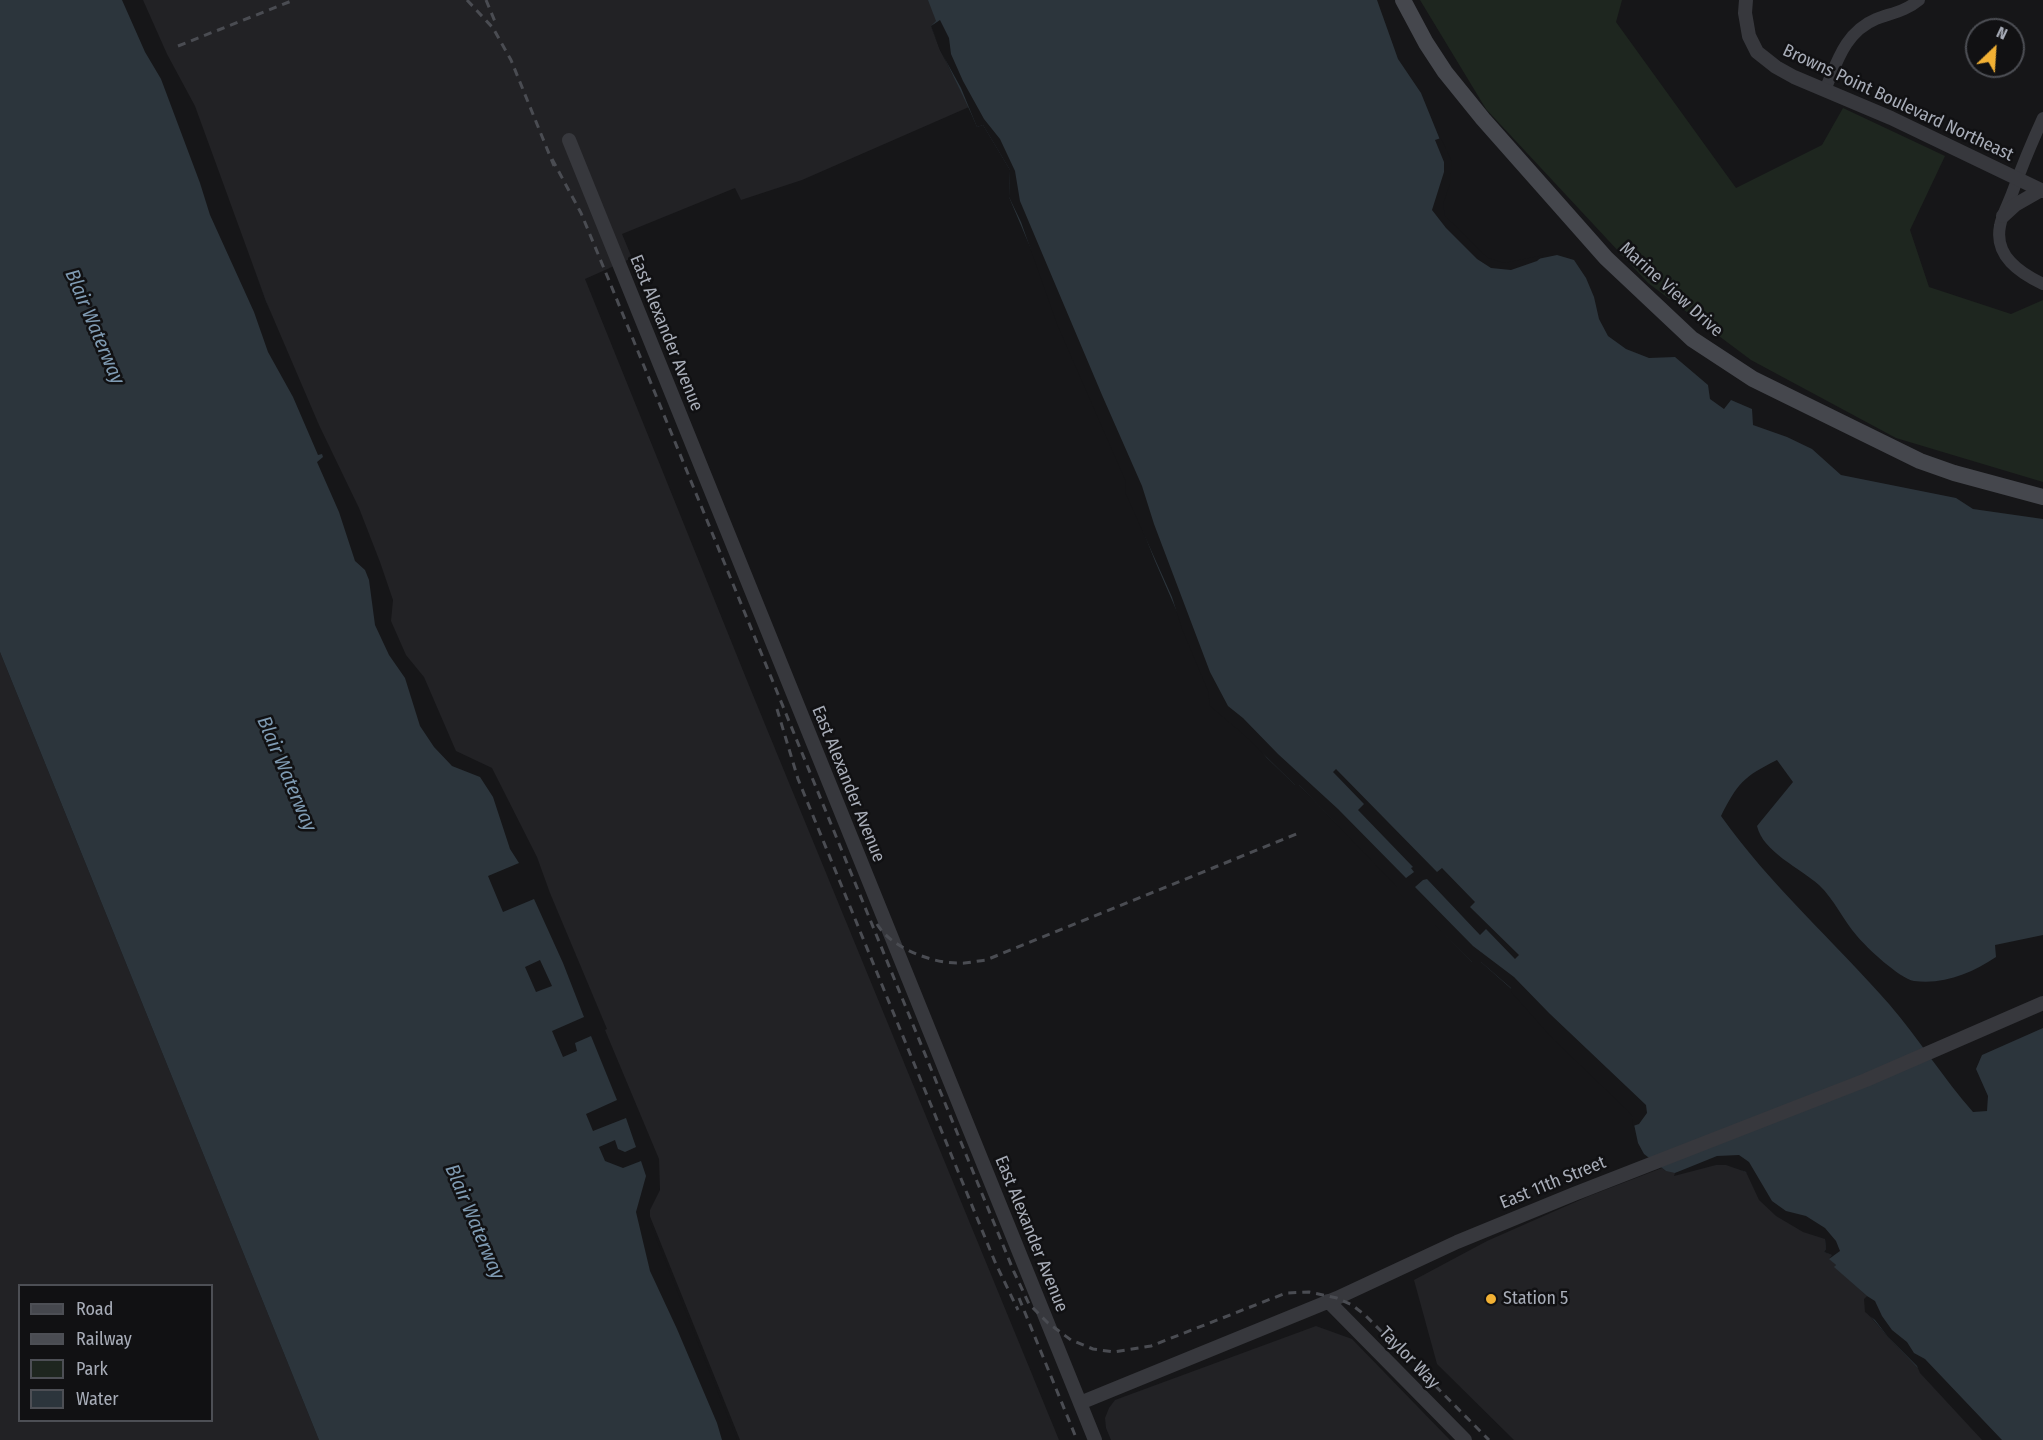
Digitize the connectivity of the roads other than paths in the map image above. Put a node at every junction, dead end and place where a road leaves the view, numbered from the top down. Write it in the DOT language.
graph roads {
  1 [pos="1403,0"];
  2 [pos="1746,0"];
  3 [pos="1919,0"];
  4 [pos="1825,90"];
  5 [pos="2043,118"];
  6 [pos="569,140"];
  7 [pos="2016,179"];
  8 [pos="2042,191"];
  9 [pos="2003,216"];
  10 [pos="2043,284"];
  11 [pos="2043,497"];
  12 [pos="2043,1003"];
  13 [pos="1328,1301"];
  14 [pos="1080,1403"];
  15 [pos="1095,1440"];
  16 [pos="1465,1440"];
  1 -- 11 [label="main road, Marine View Drive"];
  2 -- 4 [label="street, Browns Point Boulevard Northeast"];
  3 -- 4 [label="street"];
  4 -- 7 [label="street, Browns Point Boulevard Northeast"];
  5 -- 7 [label="street"];
  6 -- 14 [label="street, East Alexander Avenue"];
  7 -- 8 [label="street, Browns Point Boulevard Northeast"];
  7 -- 9 [label="street"];
  8 -- 9 [label="street"];
  9 -- 10 [label="street"];
  12 -- 13 [label="street, East 11th Street"];
  13 -- 14 [label="street, East 11th Street"];
  13 -- 16 [label="street, Taylor Way"];
  14 -- 15 [label="street, East Alexander Avenue"];
}
